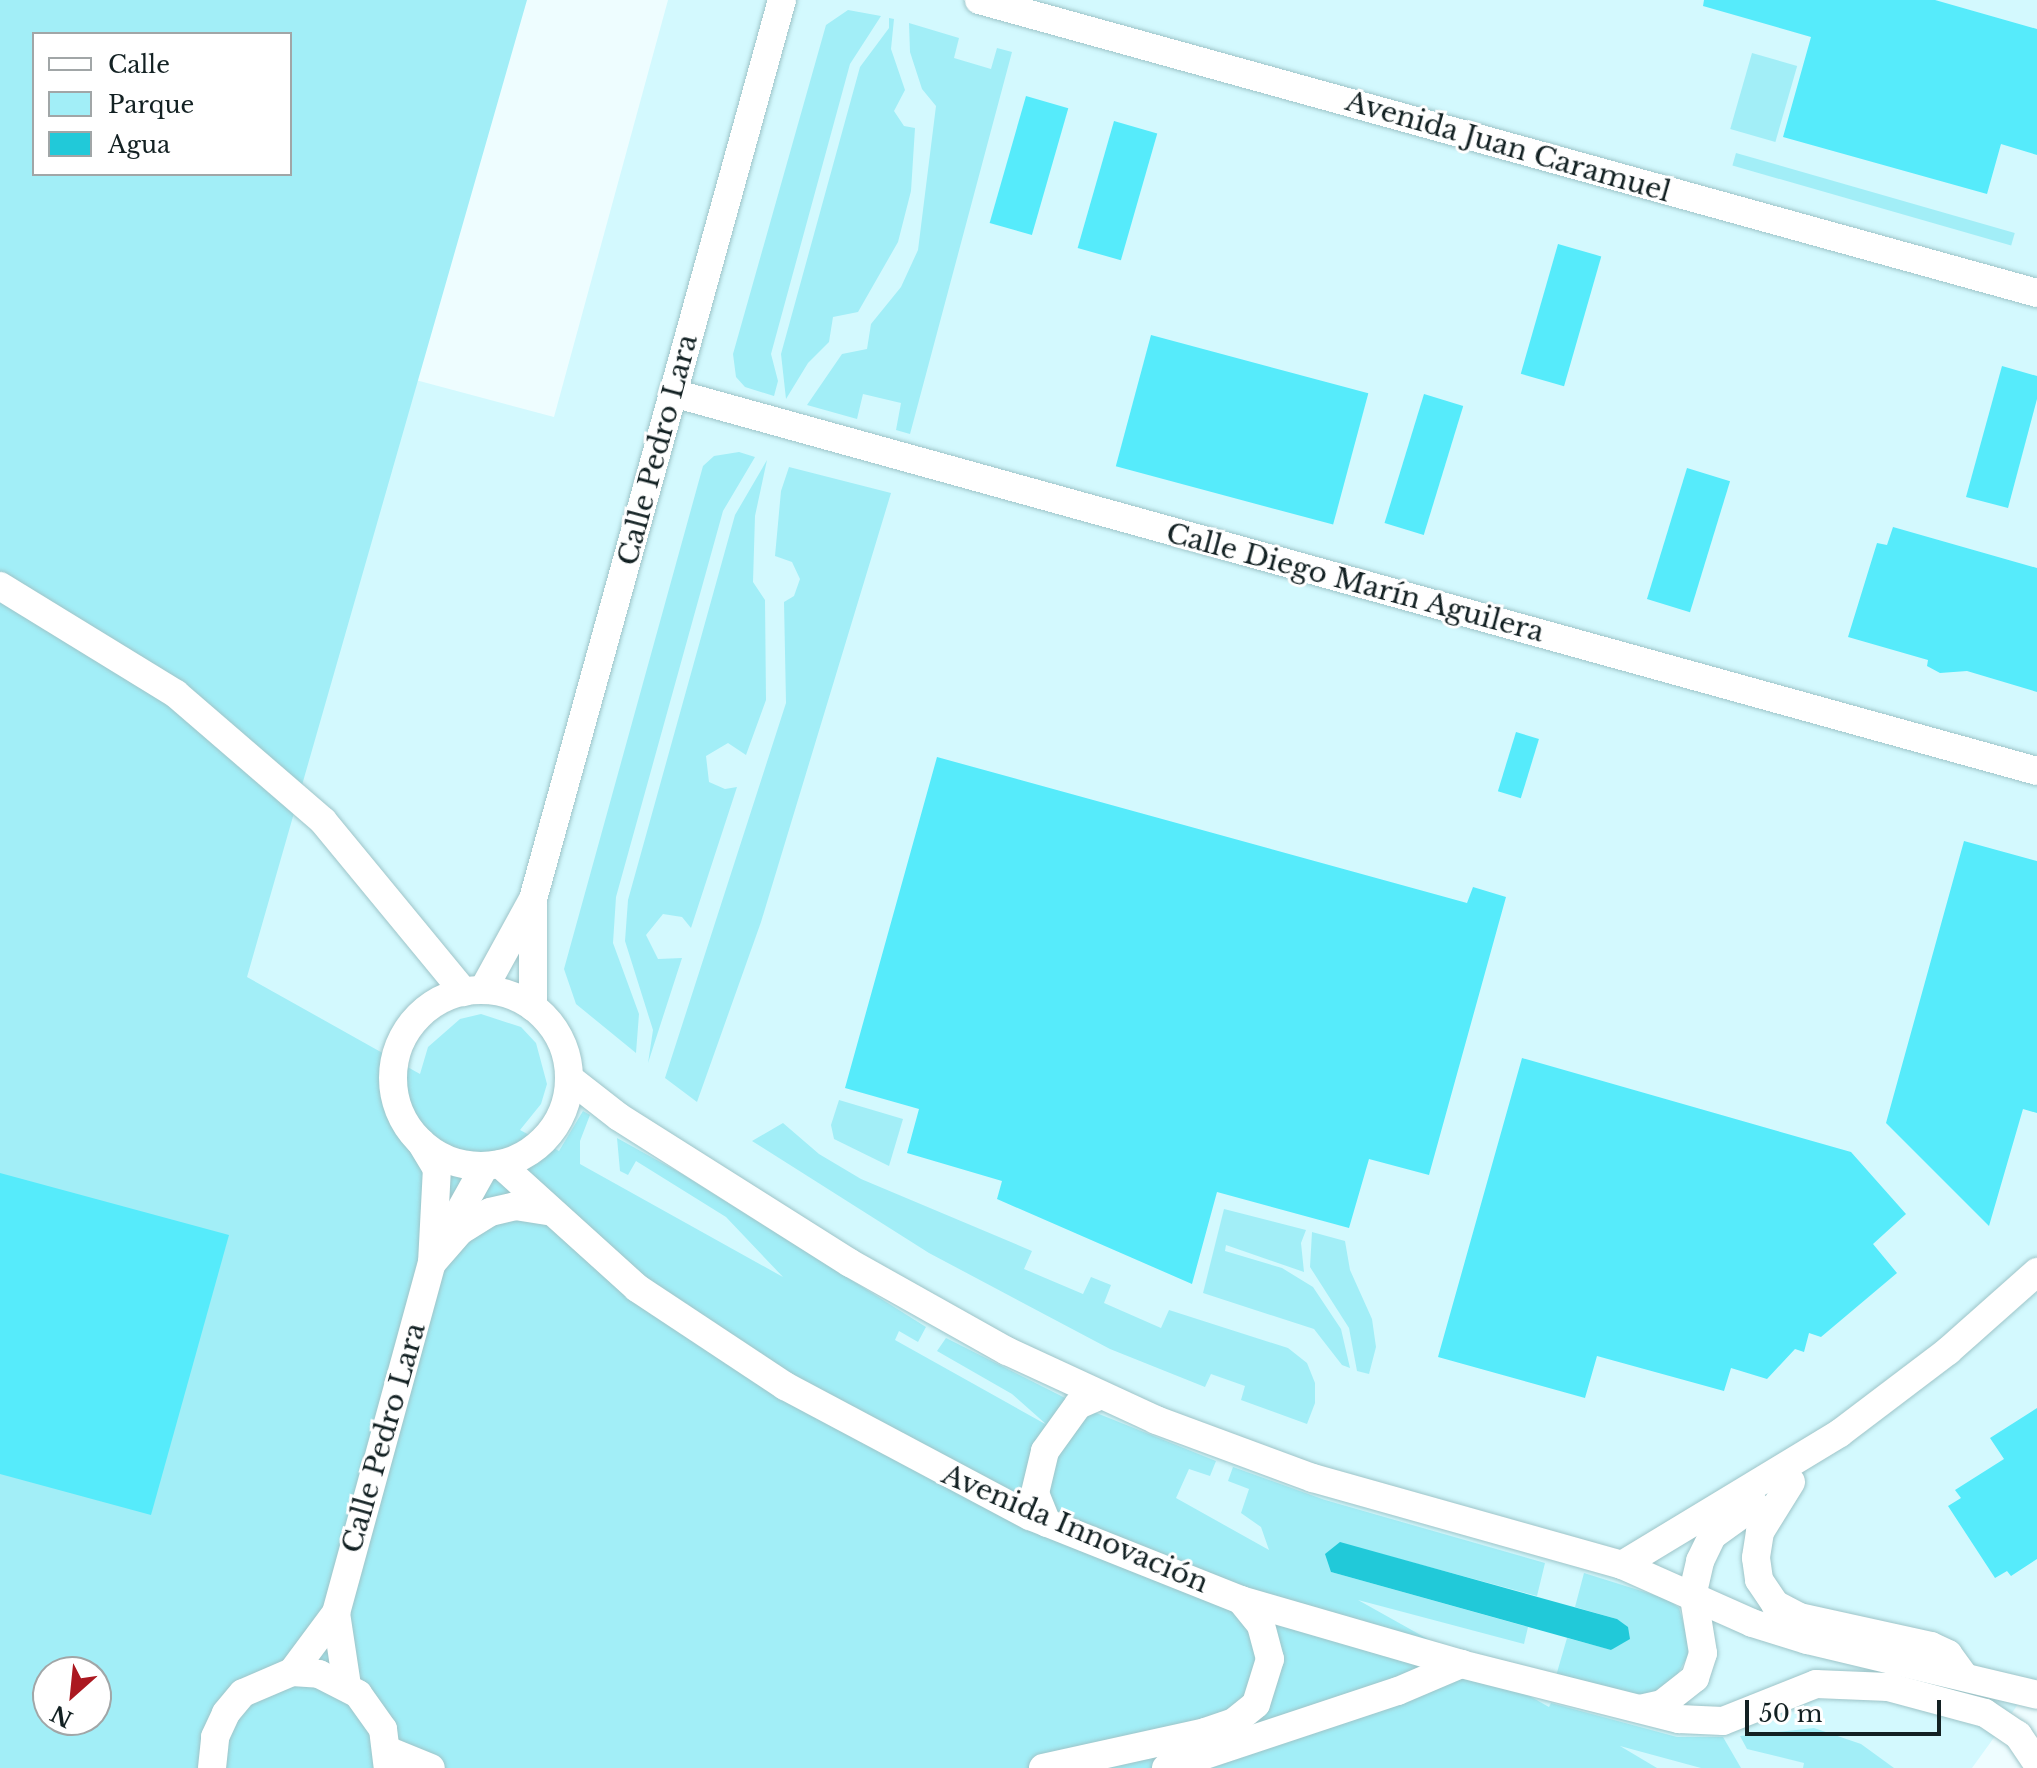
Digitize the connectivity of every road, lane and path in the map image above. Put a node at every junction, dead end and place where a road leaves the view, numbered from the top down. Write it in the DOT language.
graph roads {
  1 [pos="782,0"];
  2 [pos="979,0"];
  3 [pos="2037,293"];
  4 [pos="673,393"];
  5 [pos="0,586"];
  6 [pos="2037,771"];
  7 [pos="533,899"];
  8 [pos="473,991"];
  9 [pos="533,1007"];
  10 [pos="569,1078"];
  11 [pos="421,1142"];
  12 [pos="492,1165"];
  13 [pos="552,1212"];
  14 [pos="432,1263"];
  15 [pos="2037,1272"];
  16 [pos="1101,1395"];
  17 [pos="1840,1433"];
  18 [pos="1791,1482"];
  19 [pos="1047,1523"];
  20 [pos="1622,1565"];
  21 [pos="1693,1592"];
  22 [pos="1241,1600"];
  23 [pos="336,1613"];
  24 [pos="1461,1664"];
  25 [pos="292,1672"];
  26 [pos="1964,1676"];
  27 [pos="347,1686"];
  28 [pos="2037,1695"];
  29 [pos="1635,1710"];
  30 [pos="388,1760"];
  31 [pos="2037,1765"];
  32 [pos="212,1768"];
  33 [pos="431,1768"];
  34 [pos="1043,1768"];
  35 [pos="1166,1768"];
  1 -- 4 [label="street, Calle Pedro Lara"];
  2 -- 3 [label="street, Avenida Juan Caramuel"];
  4 -- 6 [label="street, Calle Diego Marín Aguilera"];
  4 -- 7 [label="street, Calle Pedro Lara"];
  5 -- 8 [label="street"];
  7 -- 8 [label="street, Calle Pedro Lara"];
  7 -- 9 [label="street, Calle Pedro Lara"];
  8 -- 9 [label="street"];
  8 -- 11 [label="street"];
  9 -- 10 [label="street"];
  10 -- 12 [label="street"];
  10 -- 16 [label="street"];
  11 -- 12 [label="street"];
  11 -- 14 [label="street, Calle Pedro Lara"];
  12 -- 13 [label="street, Avenida Innovación"];
  12 -- 14 [label="street, Calle Pedro Lara"];
  13 -- 14 [label="street"];
  13 -- 19 [label="street, Avenida Innovación"];
  14 -- 23 [label="street, Calle Pedro Lara"];
  15 -- 17 [label="street"];
  16 -- 19 [label="street"];
  16 -- 20 [label="street"];
  17 -- 18 [label="street"];
  17 -- 20 [label="street"];
  18 -- 21 [label="street"];
  18 -- 26 [label="street"];
  19 -- 22 [label="street, Avenida Innovación"];
  20 -- 21 [label="street"];
  21 -- 26 [label="street"];
  21 -- 29 [label="street"];
  22 -- 24 [label="street, Avenida Innovación"];
  22 -- 34 [label="street"];
  23 -- 25 [label="street, Calle Pedro Lara"];
  23 -- 27 [label="street, Calle Pedro Lara"];
  24 -- 29 [label="street, Avenida Innovación"];
  24 -- 35 [label="street"];
  25 -- 27 [label="street"];
  25 -- 32 [label="street"];
  26 -- 28 [label="street"];
  27 -- 30 [label="street"];
  29 -- 31 [label="street, Avenida Innovación"];
  30 -- 33 [label="street"];
}
